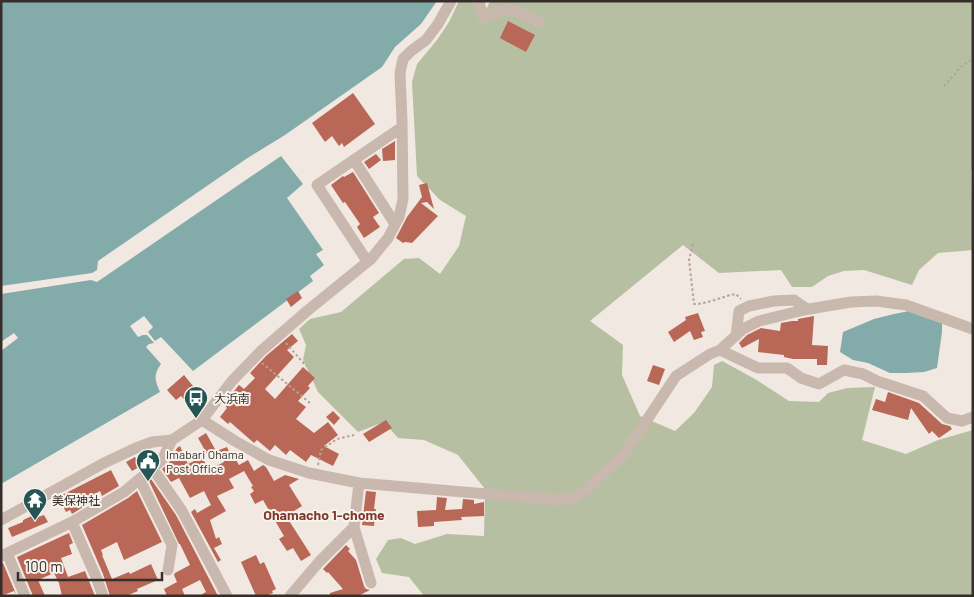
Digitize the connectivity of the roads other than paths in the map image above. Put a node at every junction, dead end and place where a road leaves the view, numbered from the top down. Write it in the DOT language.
graph roads {
  1 [pos="451,1"];
  2 [pos="479,1"];
  3 [pos="539,22"];
  4 [pos="402,127"];
  5 [pos="354,160"];
  6 [pos="395,224"];
  7 [pos="367,262"];
  8 [pos="807,309"];
  9 [pos="973,329"];
  10 [pos="736,336"];
  11 [pos="720,350"];
  12 [pos="973,417"];
  13 [pos="202,420"];
  14 [pos="172,440"];
  15 [pos="153,469"];
  16 [pos="140,480"];
  17 [pos="359,483"];
  18 [pos="1,520"];
  19 [pos="72,522"];
  20 [pos="354,527"];
  21 [pos="4,555"];
  22 [pos="168,570"];
  23 [pos="371,582"];
  24 [pos="25,596"];
  25 [pos="102,596"];
  26 [pos="227,596"];
  27 [pos="290,596"];
  1 -- 4 [label="street"];
  2 -- 3 [label="street"];
  4 -- 5 [label="street"];
  4 -- 6 [label="street"];
  5 -- 6 [label="street"];
  5 -- 7 [label="street"];
  6 -- 7 [label="street"];
  7 -- 13 [label="street"];
  8 -- 9 [label="street"];
  8 -- 10 [label="street"];
  8 -- 10 [label="street"];
  10 -- 11 [label="street"];
  11 -- 12 [label="street"];
  11 -- 17 [label="street"];
  13 -- 14 [label="street"];
  13 -- 17 [label="street"];
  14 -- 15 [label="street"];
  14 -- 18 [label="street"];
  15 -- 16 [label="street"];
  15 -- 26 [label="street"];
  16 -- 19 [label="street"];
  16 -- 22 [label="street"];
  17 -- 20 [label="street"];
  19 -- 21 [label="street"];
  19 -- 25 [label="street"];
  20 -- 23 [label="street"];
  20 -- 27 [label="street"];
  21 -- 24 [label="street"];
}
